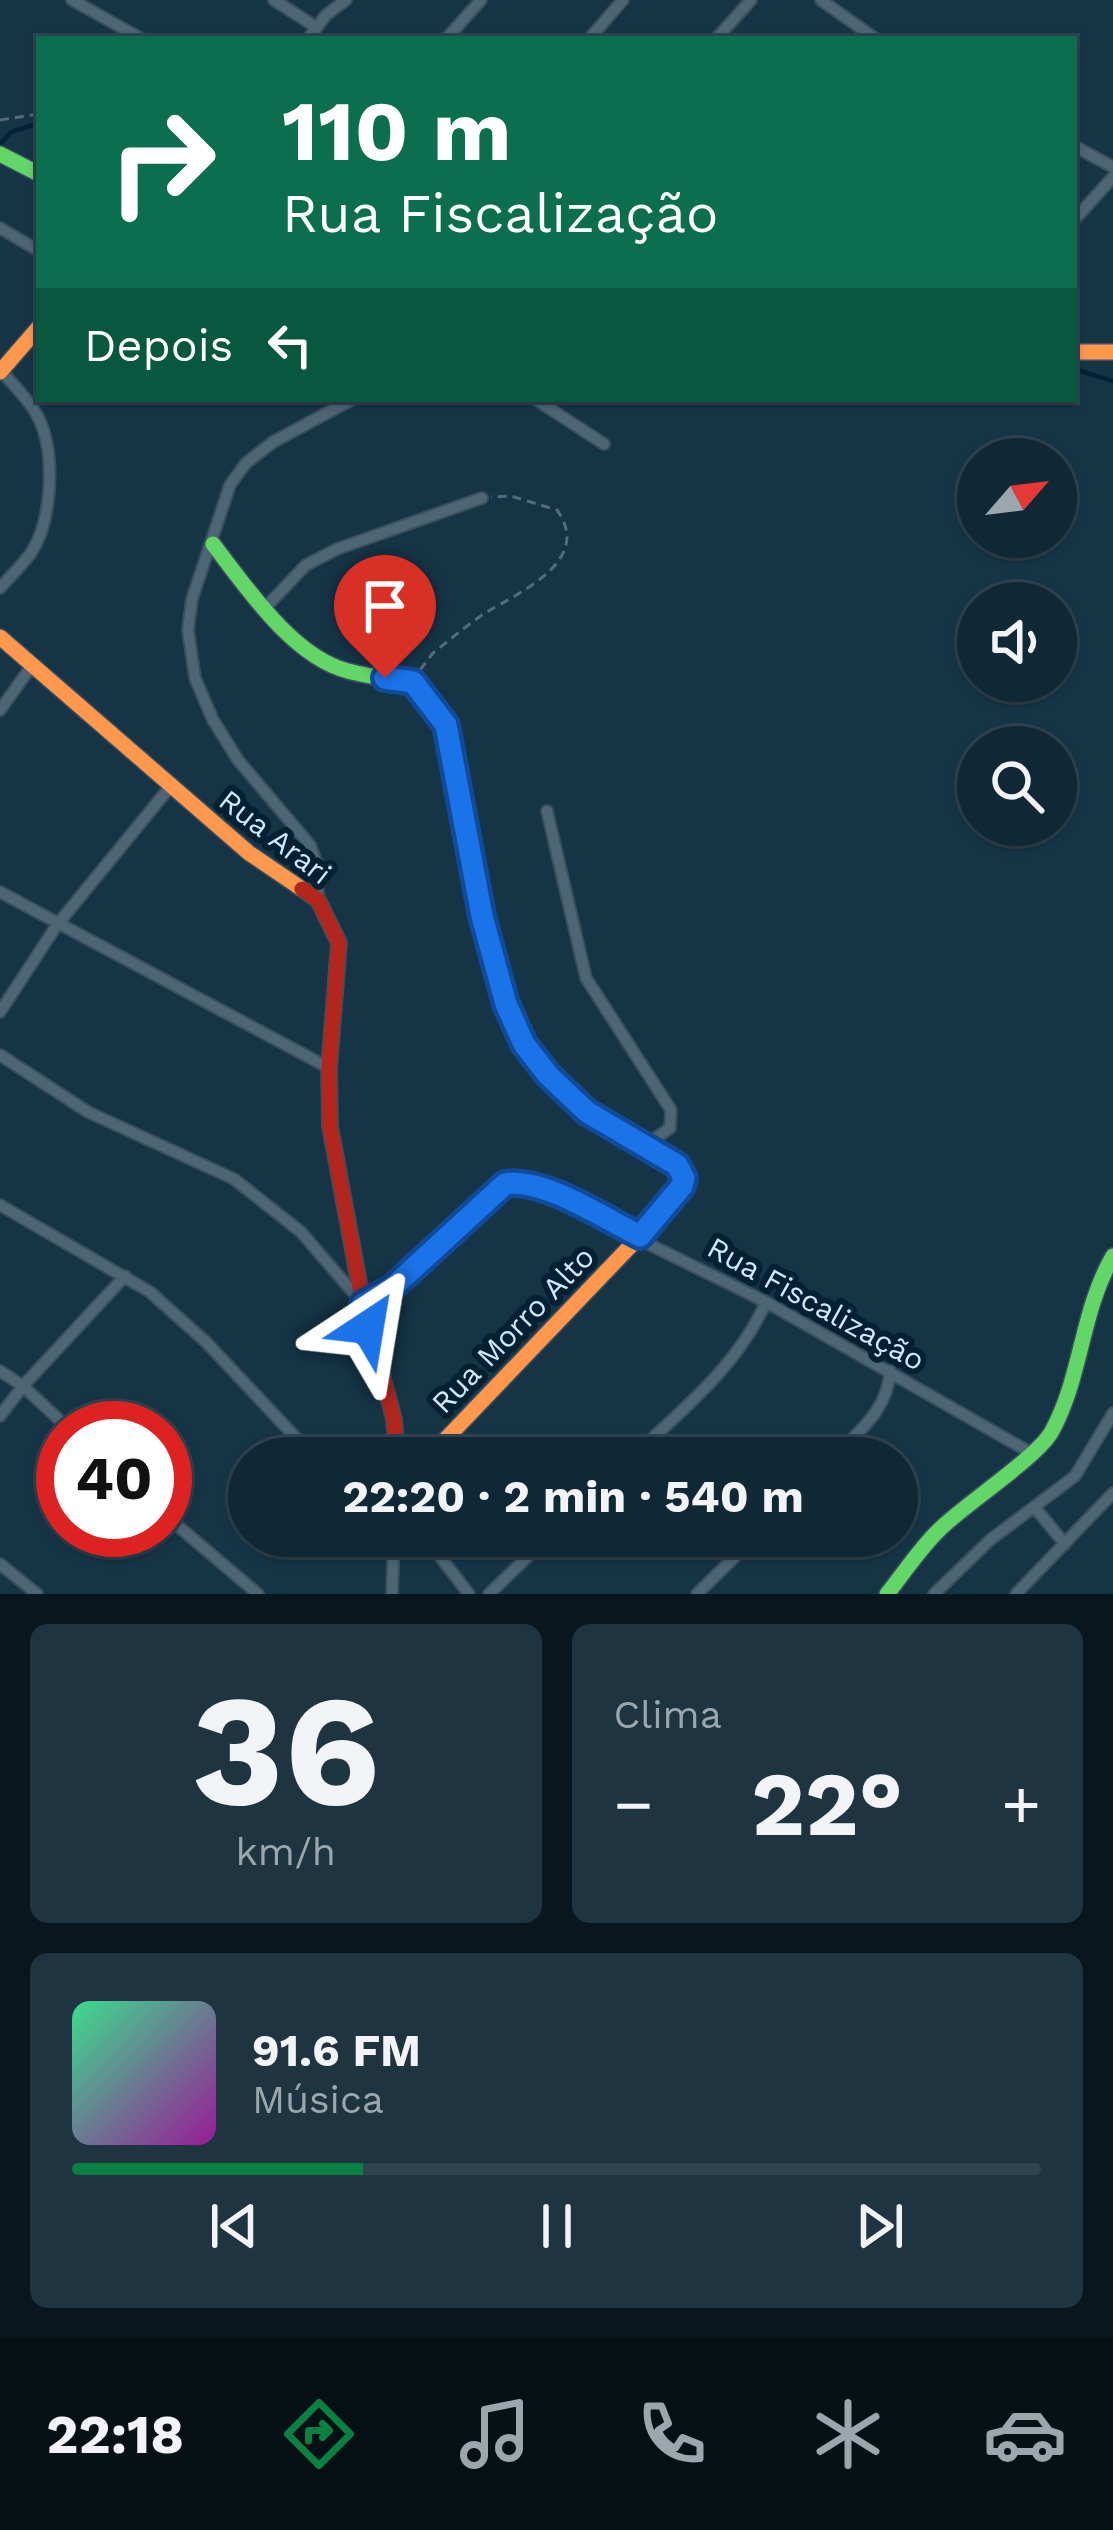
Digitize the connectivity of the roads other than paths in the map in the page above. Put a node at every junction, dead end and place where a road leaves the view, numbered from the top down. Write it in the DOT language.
graph roads {
  1 [pos="72,0"];
  2 [pos="274,0"];
  3 [pos="329,0"];
  4 [pos="346,0"];
  5 [pos="481,0"];
  6 [pos="623,0"];
  7 [pos="751,0"];
  8 [pos="821,0"];
  9 [pos="326,15"];
  10 [pos="853,25"];
  11 [pos="316,27"];
  12 [pos="137,36"];
  13 [pos="310,36"];
  14 [pos="449,36"];
  15 [pos="592,36"];
  16 [pos="719,36"];
  17 [pos="844,36"];
  18 [pos="871,36"];
  19 [pos="1077,148"];
  20 [pos="0,154"];
  21 [pos="1113,167"];
  22 [pos="36,172"];
  23 [pos="1113,177"];
  24 [pos="1077,217"];
  25 [pos="0,228"];
  26 [pos="36,248"];
  27 [pos="36,330"];
  28 [pos="1077,352"];
  29 [pos="1113,352"];
  30 [pos="0,372"];
  31 [pos="347,402"];
  32 [pos="540,402"];
  33 [pos="604,444"];
  34 [pos="482,498"];
  35 [pos="213,544"];
  36 [pos="0,589"];
  37 [pos="263,610"];
  38 [pos="0,637"];
  39 [pos="31,667"];
  40 [pos="0,710"];
  41 [pos="170,787"];
  42 [pos="547,811"];
  43 [pos="0,892"];
  44 [pos="318,900"];
  45 [pos="57,925"];
  46 [pos="0,1012"];
  47 [pos="0,1055"];
  48 [pos="329,1068"];
  49 [pos="646,1145"];
  50 [pos="0,1205"];
  51 [pos="640,1236"];
  52 [pos="1113,1256"];
  53 [pos="125,1276"];
  54 [pos="766,1302"];
  55 [pos="363,1304"];
  56 [pos="0,1371"];
  57 [pos="890,1371"];
  58 [pos="23,1386"];
  59 [pos="39,1401"];
  60 [pos="0,1416"];
  61 [pos="1112,1420"];
  62 [pos="295,1437"];
  63 [pos="395,1437"];
  64 [pos="448,1437"];
  65 [pos="653,1437"];
  66 [pos="853,1437"];
  67 [pos="1033,1454"];
  68 [pos="1113,1493"];
  69 [pos="1036,1509"];
  70 [pos="192,1538"];
  71 [pos="1065,1544"];
  72 [pos="393,1557"];
  73 [pos="440,1557"];
  74 [pos="527,1557"];
  75 [pos="735,1557"];
  76 [pos="0,1564"];
  77 [pos="38,1594"];
  78 [pos="258,1594"];
  79 [pos="392,1594"];
  80 [pos="469,1594"];
  81 [pos="489,1594"];
  82 [pos="697,1594"];
  83 [pos="887,1594"];
  84 [pos="934,1594"];
  85 [pos="1016,1594"];
  1 -- 12 [label="street"];
  2 -- 11 [label="street"];
  3 -- 9 [label="street"];
  4 -- 9 [label="street"];
  5 -- 14 [label="street"];
  6 -- 15 [label="street"];
  7 -- 16 [label="street"];
  8 -- 10 [label="street"];
  9 -- 11 [label="street"];
  10 -- 17 [label="street"];
  10 -- 18 [label="street"];
  11 -- 13 [label="street"];
  19 -- 21 [label="street"];
  20 -- 22 [label="street"];
  23 -- 24 [label="street"];
  25 -- 26 [label="street"];
  27 -- 30 [label="street"];
  28 -- 29 [label="street"];
  30 -- 36 [label="street"];
  31 -- 35 [label="street"];
  32 -- 33 [label="street"];
  34 -- 37 [label="street"];
  35 -- 37 [label="street"];
  35 -- 44 [label="street"];
  37 -- 49 [label="street"];
  38 -- 39 [label="street, Rua Arari"];
  39 -- 40 [label="street"];
  39 -- 41 [label="street, Rua Arari"];
  41 -- 44 [label="street, Rua Arari"];
  41 -- 45 [label="street"];
  42 -- 49 [label="street"];
  43 -- 45 [label="street"];
  44 -- 48 [label="street, Rua Arari"];
  45 -- 46 [label="street"];
  45 -- 48 [label="street"];
  47 -- 55 [label="street"];
  48 -- 55 [label="street, Rua Arari"];
  49 -- 51 [label="street, Rua Morro Alto"];
  50 -- 53 [label="street"];
  51 -- 54 [label="street, Rua Fiscalização"];
  51 -- 55 [label="street, Rua Fiscalização"];
  51 -- 64 [label="street, Rua Morro Alto"];
  52 -- 67 [label="street"];
  53 -- 58 [label="street"];
  53 -- 62 [label="street"];
  54 -- 57 [label="street, Rua Fiscalização"];
  54 -- 65 [label="street"];
  55 -- 63 [label="street, Rua Arari"];
  56 -- 58 [label="street"];
  57 -- 66 [label="street"];
  57 -- 67 [label="street, Rua Fiscalização"];
  58 -- 59 [label="street"];
  58 -- 60 [label="street"];
  61 -- 69 [label="street"];
  67 -- 83 [label="street"];
  68 -- 71 [label="street"];
  69 -- 71 [label="street"];
  69 -- 84 [label="street"];
  70 -- 78 [label="street"];
  71 -- 85 [label="street"];
  72 -- 79 [label="street"];
  73 -- 80 [label="street"];
  74 -- 81 [label="street"];
  75 -- 82 [label="street"];
  76 -- 77 [label="street"];
}
